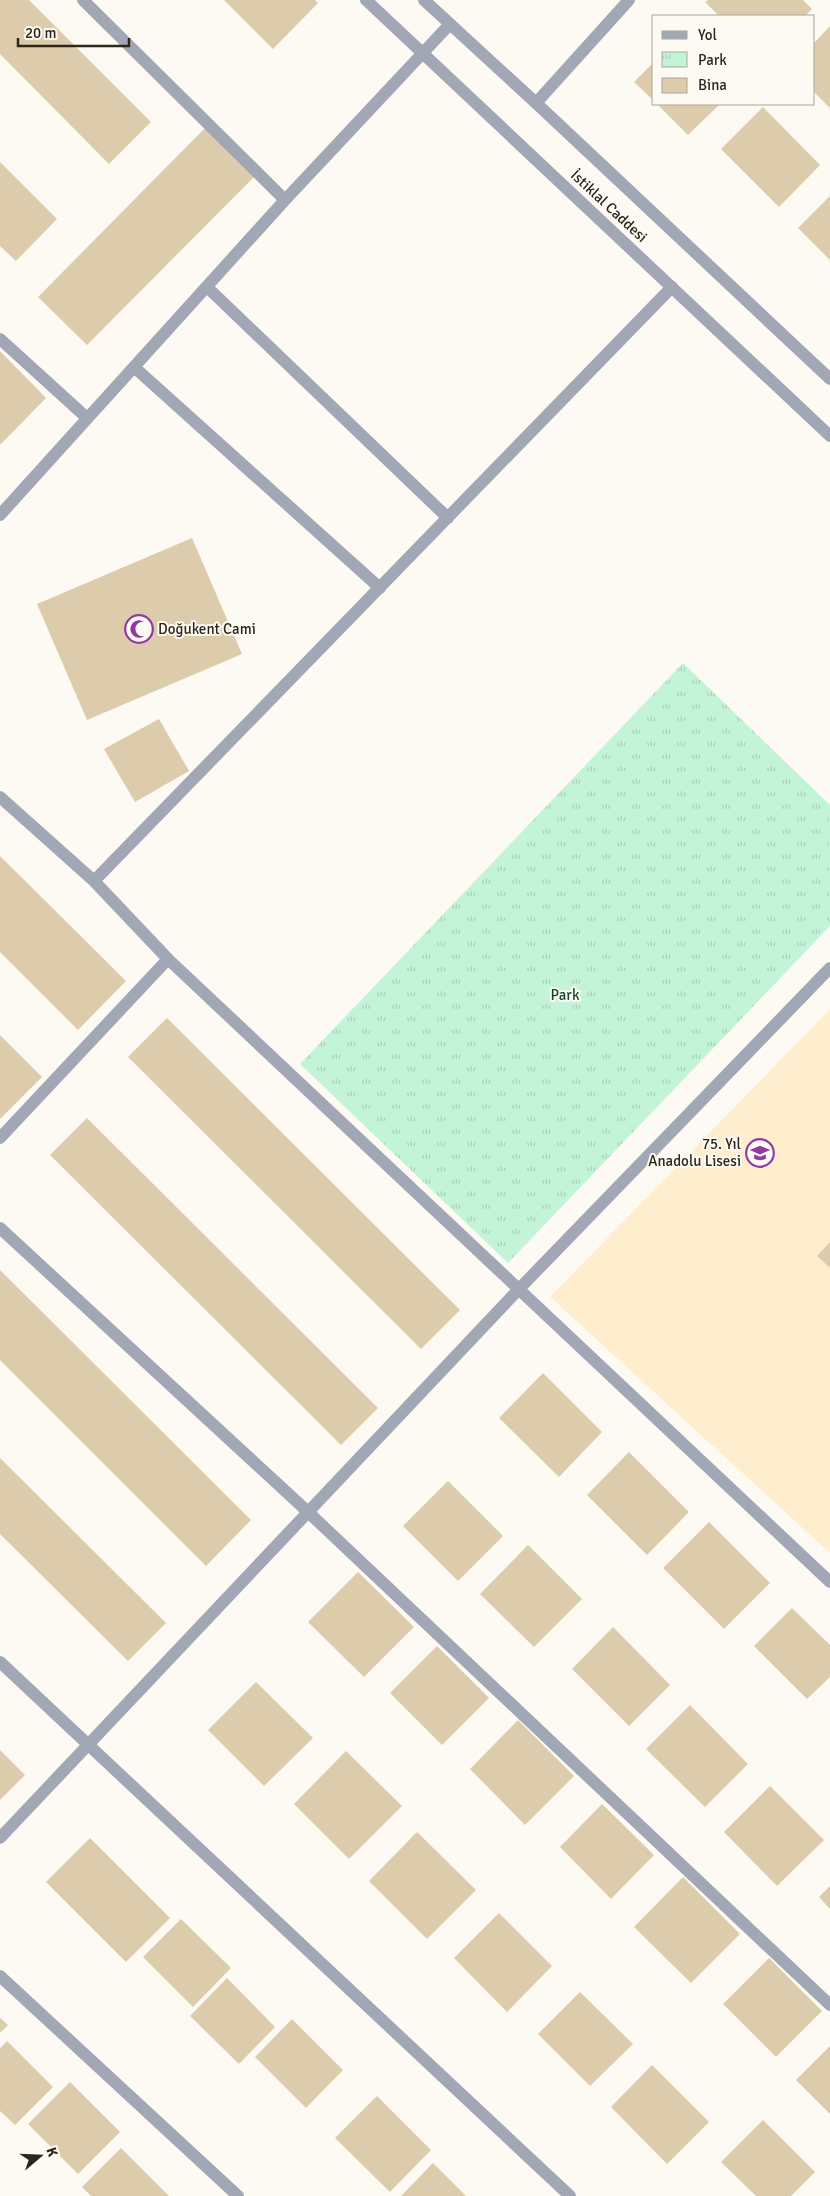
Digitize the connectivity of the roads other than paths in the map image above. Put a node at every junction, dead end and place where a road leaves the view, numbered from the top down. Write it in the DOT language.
graph roads {
  1 [pos="83,0"];
  2 [pos="366,0"];
  3 [pos="424,0"];
  4 [pos="629,0"];
  5 [pos="450,24"];
  6 [pos="422,52"];
  7 [pos="536,102"];
  8 [pos="285,200"];
  9 [pos="207,287"];
  10 [pos="672,287"];
  11 [pos="0,338"];
  12 [pos="134,366"];
  13 [pos="830,379"];
  14 [pos="87,418"];
  15 [pos="830,436"];
  16 [pos="0,515"];
  17 [pos="448,518"];
  18 [pos="380,588"];
  19 [pos="0,797"];
  20 [pos="94,881"];
  21 [pos="168,959"];
  22 [pos="830,968"];
  23 [pos="0,1138"];
  24 [pos="0,1228"];
  25 [pos="519,1289"];
  26 [pos="308,1511"];
  27 [pos="830,1582"];
  28 [pos="0,1662"];
  29 [pos="89,1745"];
  30 [pos="0,1838"];
  31 [pos="0,1976"];
  32 [pos="830,2004"];
  33 [pos="238,2196"];
  34 [pos="570,2196"];
  1 -- 8 [label="street"];
  2 -- 6 [label="street, İstiklal Caddesi"];
  3 -- 5 [label="street, İstiklal Caddesi"];
  4 -- 7 [label="street"];
  5 -- 6 [label="street"];
  5 -- 7 [label="street, İstiklal Caddesi"];
  6 -- 8 [label="street"];
  6 -- 10 [label="street, İstiklal Caddesi"];
  7 -- 13 [label="street, İstiklal Caddesi"];
  8 -- 9 [label="street"];
  9 -- 12 [label="street"];
  9 -- 17 [label="street"];
  10 -- 15 [label="street, İstiklal Caddesi"];
  10 -- 17 [label="street"];
  11 -- 14 [label="street"];
  12 -- 14 [label="street"];
  12 -- 18 [label="street"];
  14 -- 16 [label="street"];
  17 -- 18 [label="street"];
  18 -- 20 [label="street"];
  19 -- 20 [label="street"];
  20 -- 21 [label="street"];
  21 -- 23 [label="street"];
  21 -- 25 [label="street"];
  22 -- 25 [label="street"];
  24 -- 26 [label="street"];
  25 -- 26 [label="street"];
  25 -- 27 [label="street"];
  26 -- 29 [label="street"];
  26 -- 32 [label="street"];
  28 -- 29 [label="street"];
  29 -- 30 [label="street"];
  29 -- 34 [label="street"];
  31 -- 33 [label="street"];
}
